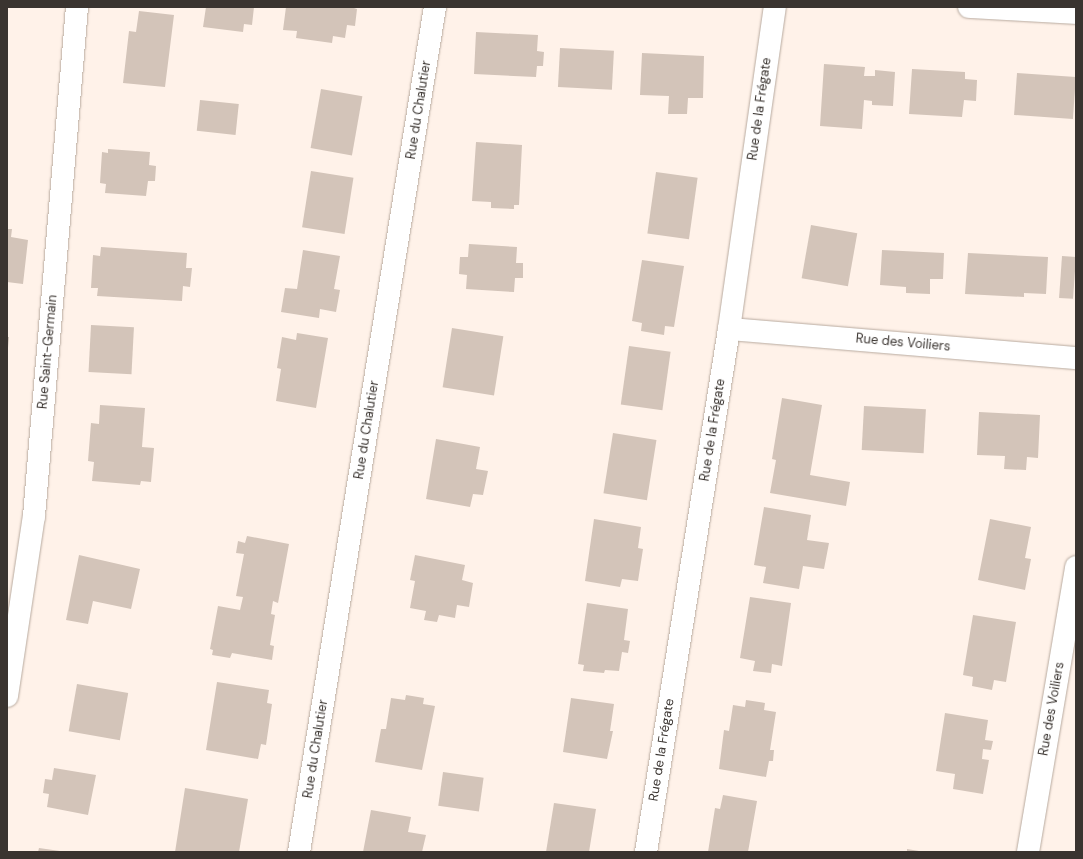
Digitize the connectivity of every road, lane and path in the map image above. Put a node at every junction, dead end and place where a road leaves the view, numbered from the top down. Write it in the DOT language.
graph roads {
  1 [pos="77,7"];
  2 [pos="436,7"];
  3 [pos="775,7"];
  4 [pos="969,7"];
  5 [pos="1076,13"];
  6 [pos="729,329"];
  7 [pos="1076,358"];
  8 [pos="1076,567"];
  9 [pos="7,696"];
  10 [pos="299,852"];
  11 [pos="646,852"];
  12 [pos="1028,852"];
  1 -- 9 [label="street, Rue Saint-Germain"];
  2 -- 10 [label="street, Rue du Chalutier"];
  3 -- 6 [label="street, Rue de la Frégate"];
  4 -- 5 [label="street"];
  6 -- 7 [label="street, Rue des Voiliers"];
  6 -- 11 [label="street, Rue de la Frégate"];
  8 -- 12 [label="street, Rue des Voiliers"];
}
